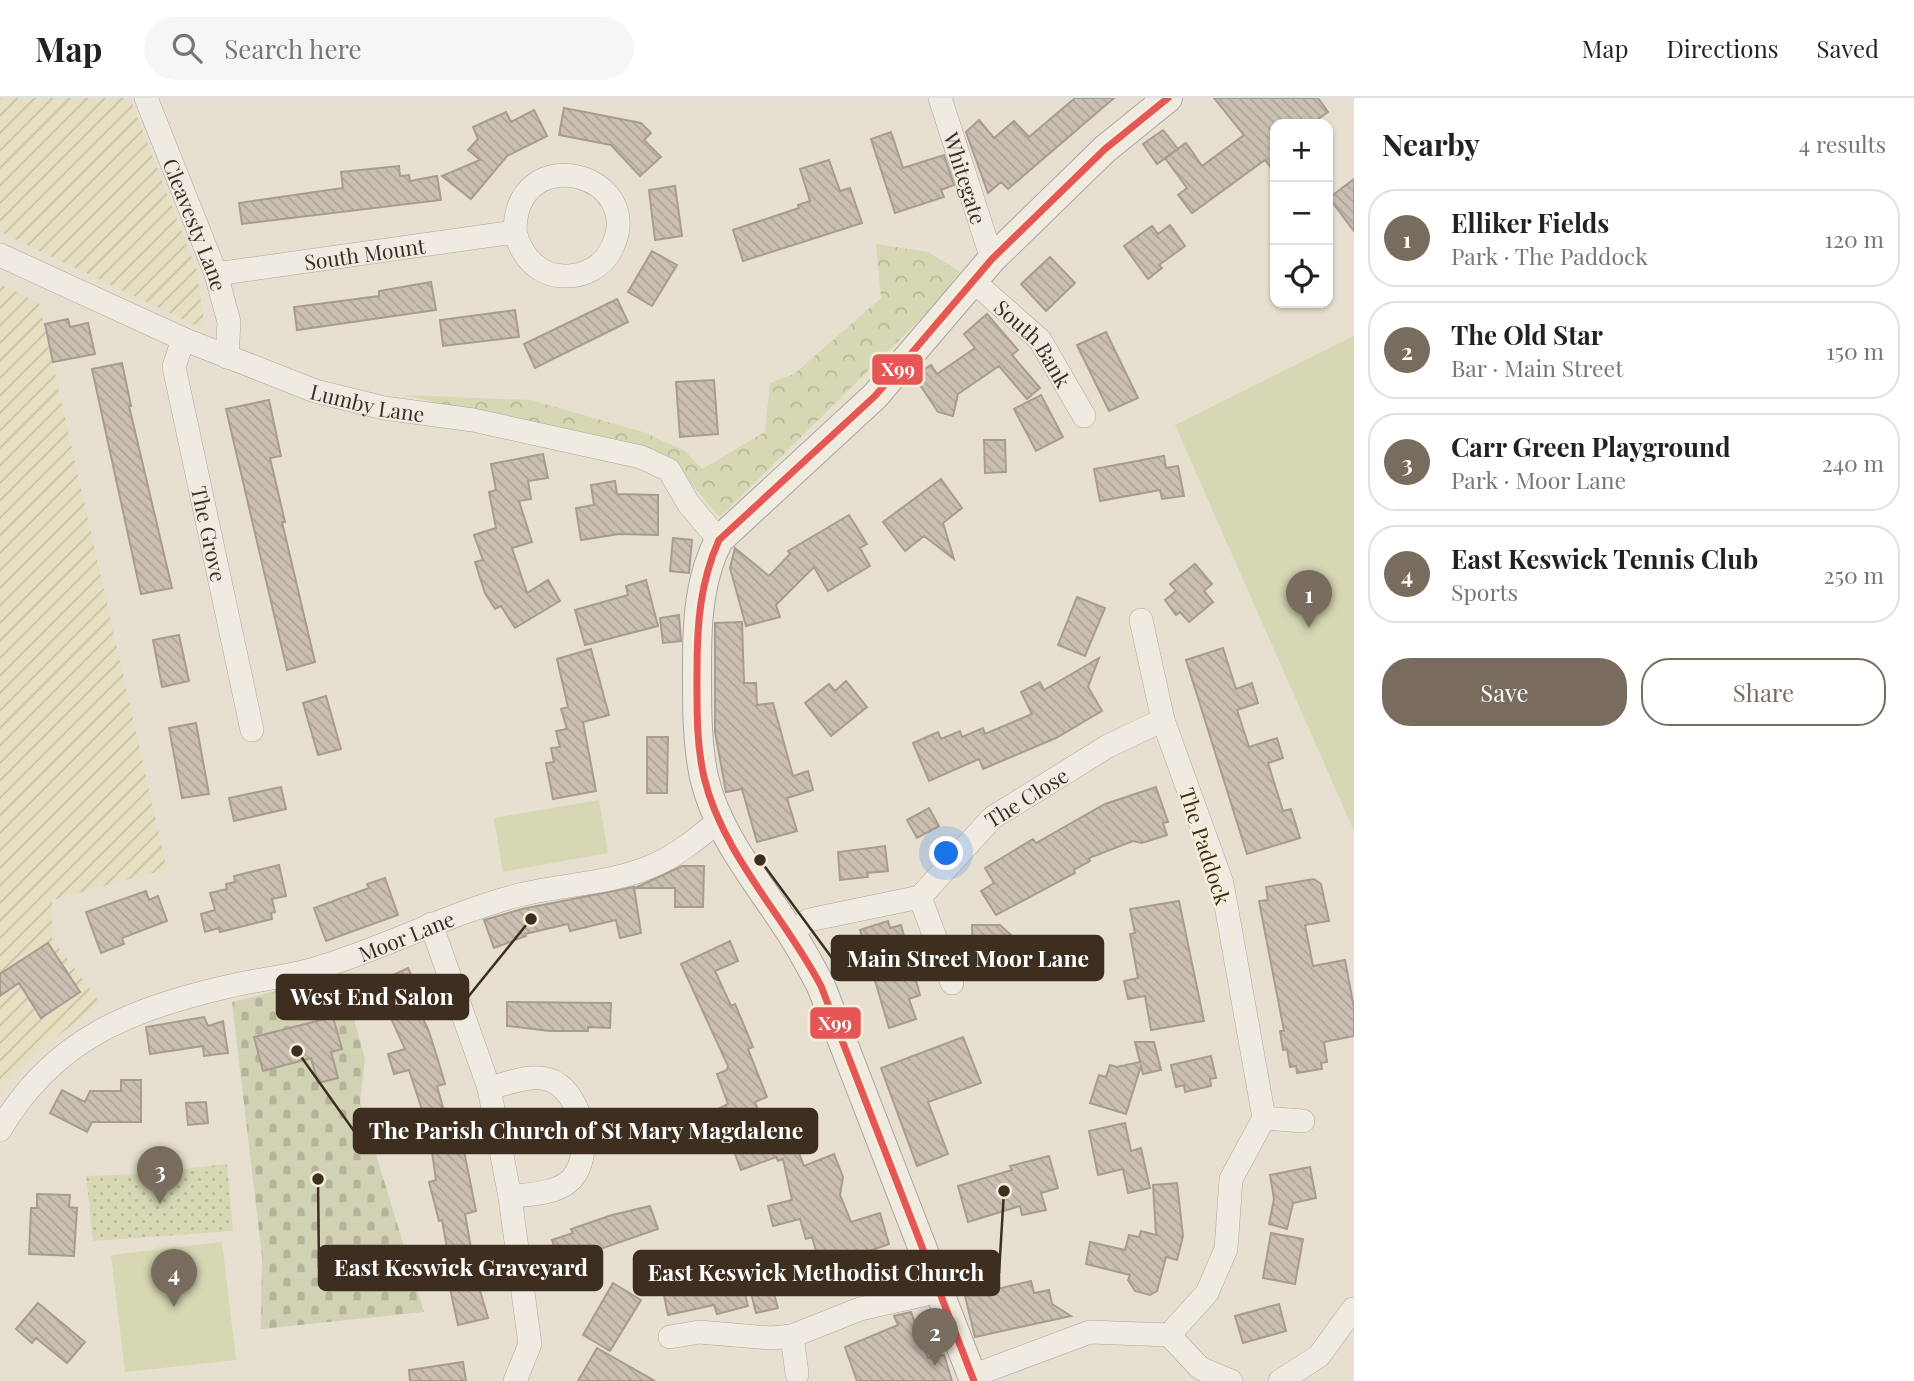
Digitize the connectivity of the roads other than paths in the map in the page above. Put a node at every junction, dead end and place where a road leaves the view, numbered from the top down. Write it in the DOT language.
graph roads {
  1 [pos="146,98"];
  2 [pos="940,98"];
  3 [pos="1168,98"];
  4 [pos="515,232"];
  5 [pos="0,255"];
  6 [pos="992,260"];
  7 [pos="216,274"];
  8 [pos="972,280"];
  9 [pos="183,339"];
  10 [pos="227,357"];
  11 [pos="1084,416"];
  12 [pos="719,540"];
  13 [pos="1141,620"];
  14 [pos="1163,720"];
  15 [pos="252,730"];
  16 [pos="720,820"];
  17 [pos="920,897"];
  18 [pos="431,924"];
  19 [pos="791,932"];
  20 [pos="952,982"];
  21 [pos="489,1088"];
  22 [pos="1264,1118"];
  23 [pos="1303,1121"];
  24 [pos="0,1130"];
  25 [pos="510,1197"];
  26 [pos="940,1291"];
  27 [pos="1353,1309"];
  28 [pos="1169,1335"];
  29 [pos="792,1336"];
  30 [pos="670,1337"];
  31 [pos="797,1374"];
  32 [pos="973,1379"];
  33 [pos="515,1381"];
  34 [pos="1231,1381"];
  35 [pos="1280,1381"];
  1 -- 7 [label="street, Cleavesty Lane"];
  2 -- 6 [label="street, Whitegate"];
  3 -- 6 [label="street, Whitegate"];
  4 -- 4 [label="street"];
  4 -- 7 [label="street, South Mount"];
  5 -- 9 [label="street, Lumby Lane"];
  6 -- 8 [label="street, Whitegate"];
  7 -- 10 [label="street, Cleavesty Lane"];
  8 -- 11 [label="street, South Bank"];
  8 -- 12 [label="street, Whitegate"];
  9 -- 10 [label="street, Lumby Lane"];
  9 -- 15 [label="street, The Grove"];
  10 -- 12 [label="street, Lumby Lane"];
  12 -- 16 [label="street"];
  13 -- 14 [label="street, The Paddock"];
  14 -- 17 [label="street, The Close"];
  14 -- 22 [label="street, The Paddock"];
  16 -- 18 [label="street, Moor Lane"];
  16 -- 19 [label="street"];
  17 -- 19 [label="street"];
  17 -- 20 [label="street"];
  18 -- 21 [label="street"];
  18 -- 24 [label="street, Moor Lane"];
  19 -- 26 [label="street"];
  21 -- 25 [label="street"];
  21 -- 25 [label="street"];
  22 -- 23 [label="street"];
  22 -- 28 [label="street"];
  25 -- 33 [label="street"];
  26 -- 29 [label="street"];
  26 -- 32 [label="street"];
  27 -- 35 [label="street"];
  28 -- 32 [label="street"];
  28 -- 34 [label="street"];
  29 -- 30 [label="street"];
  29 -- 31 [label="street"];
}
